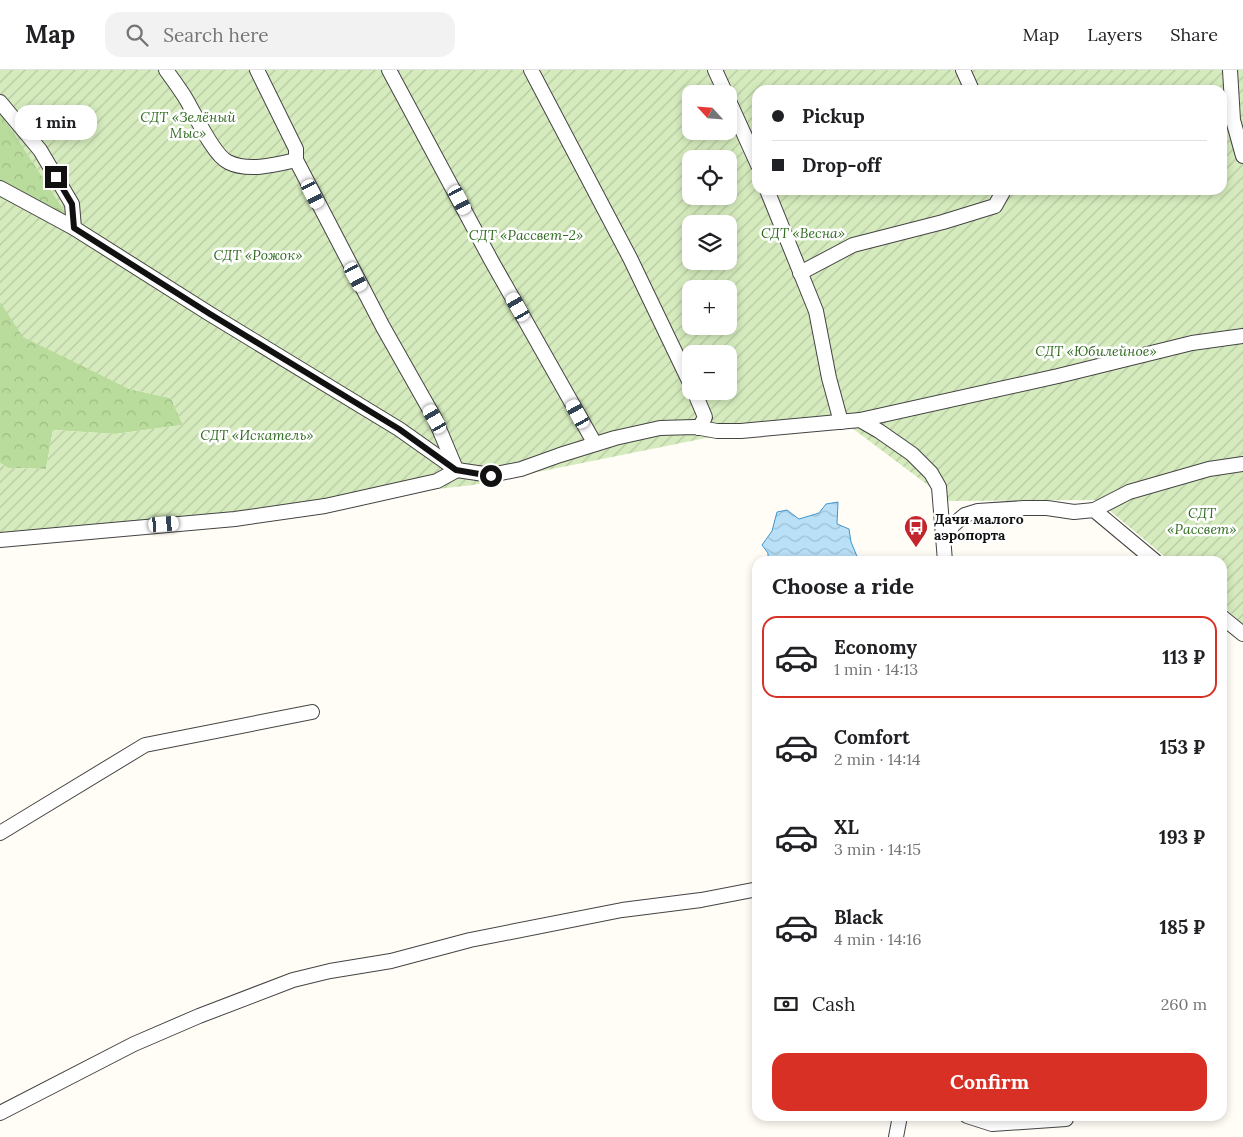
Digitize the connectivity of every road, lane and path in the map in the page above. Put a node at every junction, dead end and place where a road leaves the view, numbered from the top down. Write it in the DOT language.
graph roads {
  1 [pos="166,70"];
  2 [pos="257,70"];
  3 [pos="389,70"];
  4 [pos="531,70"];
  5 [pos="715,70"];
  6 [pos="963,70"];
  7 [pos="1230,70"];
  8 [pos="722,85"];
  9 [pos="970,85"];
  10 [pos="0,102"];
  11 [pos="738,121"];
  12 [pos="752,153"];
  13 [pos="1243,156"];
  14 [pos="296,160"];
  15 [pos="0,188"];
  16 [pos="770,195"];
  17 [pos="1001,195"];
  18 [pos="74,228"];
  19 [pos="800,273"];
  20 [pos="1243,336"];
  21 [pos="682,366"];
  22 [pos="698,400"];
  23 [pos="860,420"];
  24 [pos="841,422"];
  25 [pos="699,428"];
  26 [pos="595,444"];
  27 [pos="1243,464"];
  28 [pos="456,470"];
  29 [pos="1094,510"];
  30 [pos="0,540"];
  31 [pos="945,541"];
  32 [pos="945,556"];
  33 [pos="1149,556"];
  34 [pos="1227,621"];
  35 [pos="1243,634"];
  36 [pos="312,712"];
  37 [pos="0,832"];
  38 [pos="752,890"];
  39 [pos="0,1113"];
  40 [pos="899,1121"];
  41 [pos="983,1121"];
  42 [pos="1036,1121"];
  43 [pos="896,1137"];
  1 -- 14 [label="street"];
  2 -- 14 [label="street"];
  3 -- 26 [label="street"];
  4 -- 21 [label="street"];
  5 -- 8 [label="street"];
  6 -- 9 [label="street"];
  7 -- 13 [label="street"];
  10 -- 18 [label="street"];
  11 -- 12 [label="street"];
  14 -- 28 [label="street"];
  15 -- 18 [label="street"];
  16 -- 19 [label="street"];
  17 -- 19 [label="street"];
  18 -- 28 [label="street"];
  19 -- 24 [label="street"];
  20 -- 23 [label="street"];
  22 -- 25 [label="street"];
  23 -- 24 [label="street"];
  23 -- 31 [label="street"];
  24 -- 25 [label="street"];
  25 -- 26 [label="street"];
  26 -- 28 [label="street"];
  27 -- 29 [label="street"];
  28 -- 30 [label="street"];
  29 -- 31 [label="street"];
  29 -- 33 [label="street"];
  31 -- 32 [label="street"];
  34 -- 35 [label="street"];
  36 -- 37 [label="street"];
  38 -- 39 [label="street"];
  40 -- 43 [label="street"];
  41 -- 42 [label="street"];
}
